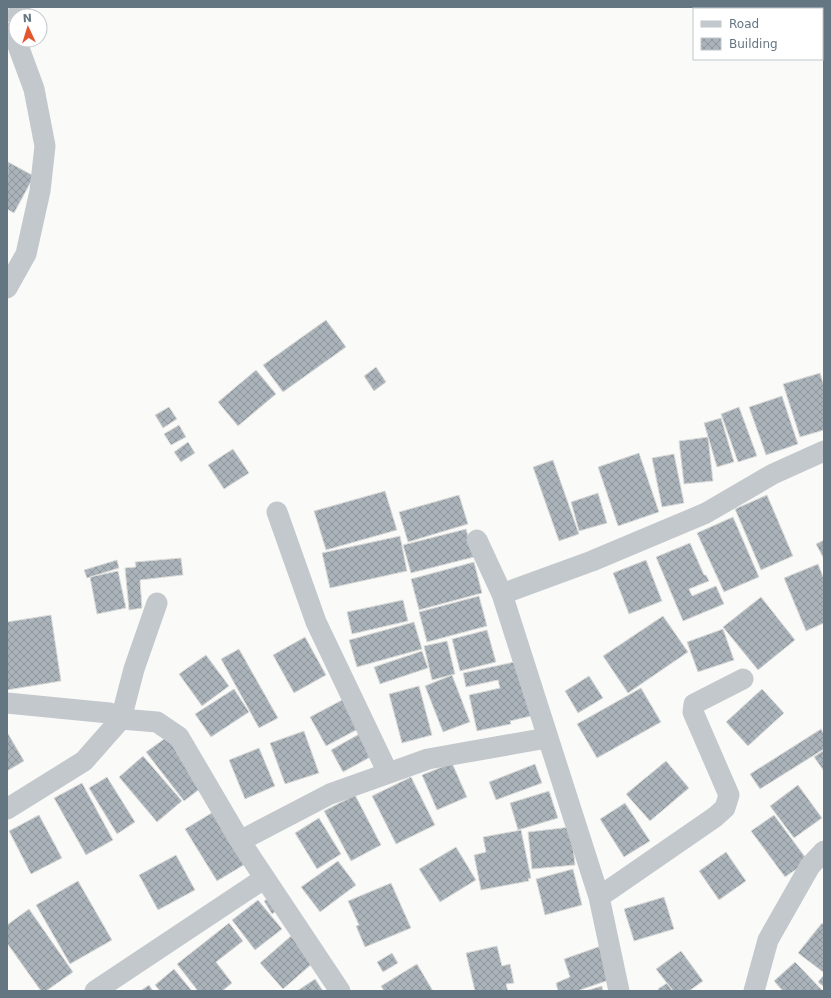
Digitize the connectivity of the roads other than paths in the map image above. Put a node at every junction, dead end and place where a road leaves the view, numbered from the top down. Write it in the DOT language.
graph roads {
  1 [pos="20,48"];
  2 [pos="7,288"];
  3 [pos="824,451"];
  4 [pos="277,512"];
  5 [pos="477,540"];
  6 [pos="502,594"];
  7 [pos="157,603"];
  8 [pos="743,679"];
  9 [pos="7,703"];
  10 [pos="121,719"];
  11 [pos="547,738"];
  12 [pos="388,773"];
  13 [pos="7,809"];
  14 [pos="240,841"];
  15 [pos="824,851"];
  16 [pos="265,878"];
  17 [pos="599,898"];
  18 [pos="95,991"];
  19 [pos="340,991"];
  20 [pos="618,991"];
  21 [pos="754,991"];
  1 -- 2 [label="street"];
  3 -- 6 [label="street"];
  4 -- 12 [label="street"];
  5 -- 6 [label="street"];
  6 -- 11 [label="street"];
  7 -- 10 [label="street"];
  8 -- 17 [label="street"];
  9 -- 10 [label="street"];
  10 -- 13 [label="street"];
  10 -- 14 [label="street"];
  11 -- 12 [label="street"];
  11 -- 17 [label="street"];
  12 -- 14 [label="street"];
  14 -- 16 [label="street"];
  15 -- 21 [label="street"];
  16 -- 18 [label="street"];
  16 -- 19 [label="street"];
  17 -- 20 [label="street"];
}
